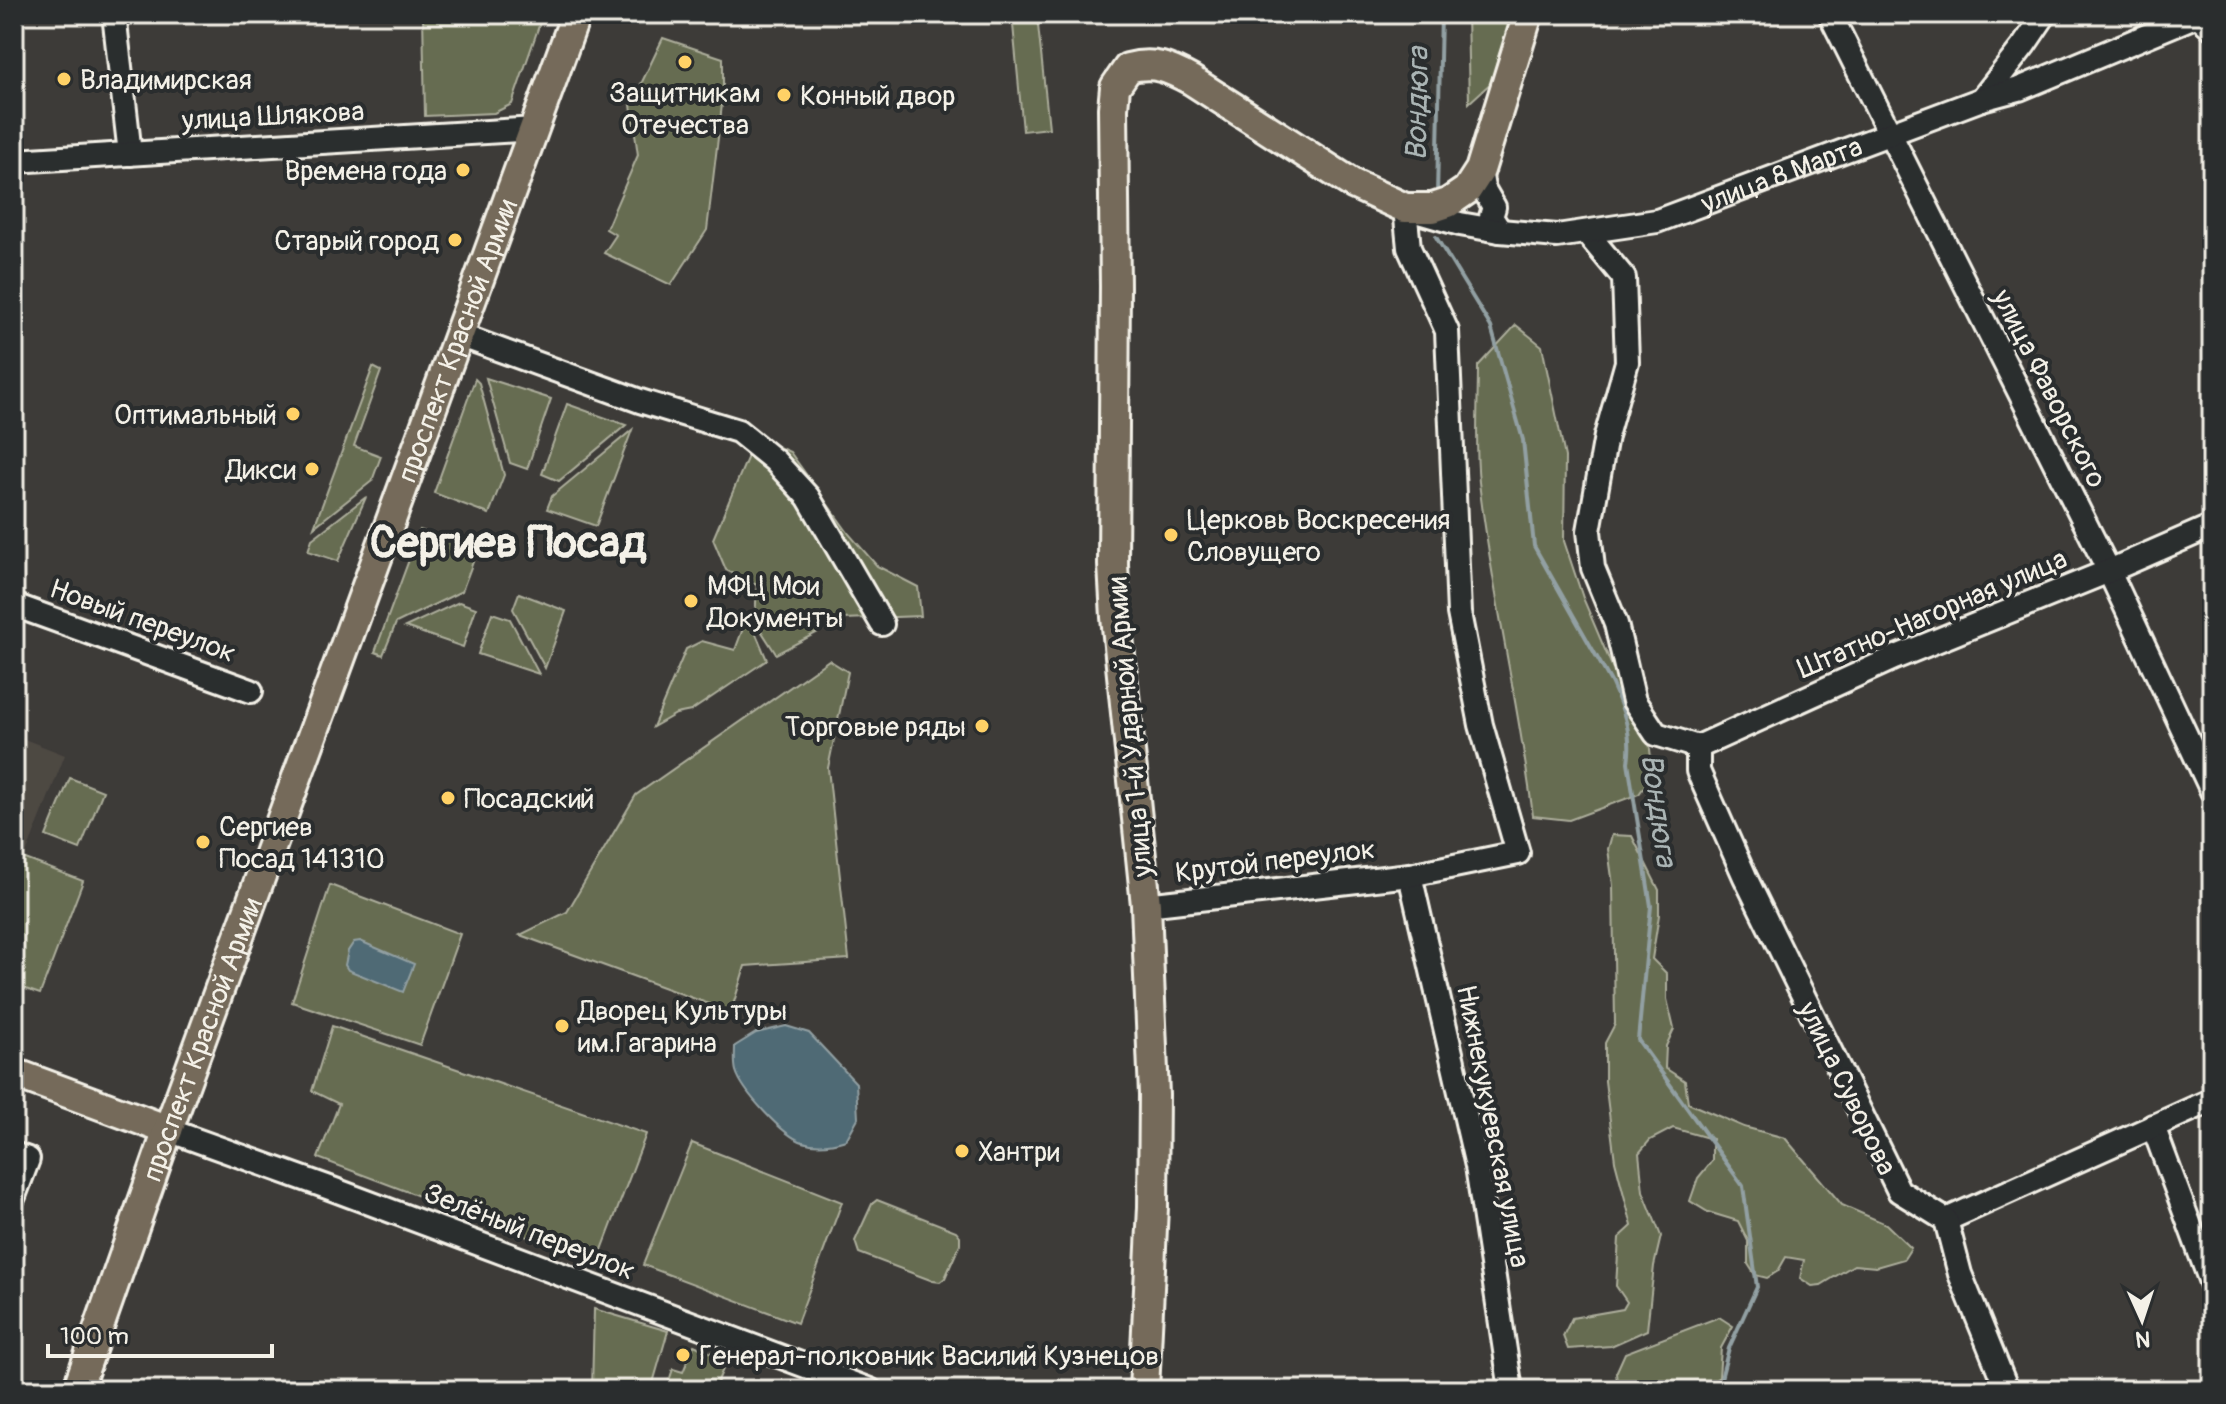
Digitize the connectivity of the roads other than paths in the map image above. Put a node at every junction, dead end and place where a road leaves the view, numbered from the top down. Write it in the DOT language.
graph roads {
  1 [pos="114,14"];
  2 [pos="576,14"];
  3 [pos="1528,14"];
  4 [pos="1830,14"];
  5 [pos="2045,14"];
  6 [pos="2205,22"];
  7 [pos="1128,68"];
  8 [pos="1982,99"];
  9 [pos="535,129"];
  10 [pos="1889,136"];
  11 [pos="130,154"];
  12 [pos="14,161"];
  13 [pos="1480,170"];
  14 [pos="1405,208"];
  15 [pos="1500,231"];
  16 [pos="1586,232"];
  17 [pos="459,335"];
  18 [pos="2212,526"];
  19 [pos="2109,571"];
  20 [pos="14,605"];
  21 [pos="882,624"];
  22 [pos="251,691"];
  23 [pos="1698,747"];
  24 [pos="2212,791"];
  25 [pos="1410,875"];
  26 [pos="1146,905"];
  27 [pos="14,1073"];
  28 [pos="2212,1100"];
  29 [pos="2153,1126"];
  30 [pos="168,1130"];
  31 [pos="14,1154"];
  32 [pos="14,1196"];
  33 [pos="1946,1220"];
  34 [pos="2212,1285"];
  35 [pos="77,1390"];
  36 [pos="870,1390"];
  37 [pos="1144,1390"];
  38 [pos="1511,1390"];
  39 [pos="2007,1390"];
  1 -- 11 [label="street"];
  2 -- 9 [label="main road, проспект Красной Армии"];
  3 -- 13 [label="main road"];
  4 -- 10 [label="street, улица Фаворского"];
  5 -- 8 [label="street"];
  6 -- 8 [label="street, улица 8 Марта"];
  7 -- 14 [label="main road, улица 8 Марта"];
  7 -- 26 [label="main road, улица 1-й Ударной Армии"];
  8 -- 10 [label="street, улица 8 Марта"];
  9 -- 11 [label="street, улица Шлякова"];
  9 -- 17 [label="main road, проспект Красной Армии"];
  10 -- 16 [label="street, улица 8 Марта"];
  10 -- 19 [label="street, улица Фаворского"];
  11 -- 12 [label="street, улица Шлякова"];
  13 -- 14 [label="main road"];
  13 -- 15 [label="street"];
  14 -- 15 [label="street, улица 8 Марта"];
  14 -- 25 [label="street, Крутой переулок"];
  15 -- 16 [label="street, улица 8 Марта"];
  16 -- 23 [label="street"];
  17 -- 21 [label="street"];
  17 -- 30 [label="main road, проспект Красной Армии"];
  18 -- 19 [label="street, Штатно-Нагорная улица"];
  19 -- 23 [label="street, Штатно-Нагорная улица"];
  19 -- 24 [label="street, улица Фаворского"];
  20 -- 22 [label="street, Новый переулок"];
  23 -- 33 [label="street, улица Суворова"];
  25 -- 26 [label="street, Крутой переулок"];
  25 -- 38 [label="street, Нижнекукуевская улица"];
  26 -- 37 [label="main road, улица 1-й Ударной Армии"];
  27 -- 30 [label="main road"];
  28 -- 29 [label="street"];
  29 -- 33 [label="street"];
  29 -- 34 [label="street"];
  30 -- 35 [label="main road, проспект Красной Армии"];
  30 -- 36 [label="street, Зелёный переулок"];
  31 -- 32 [label="street"];
  33 -- 39 [label="street"];
}
